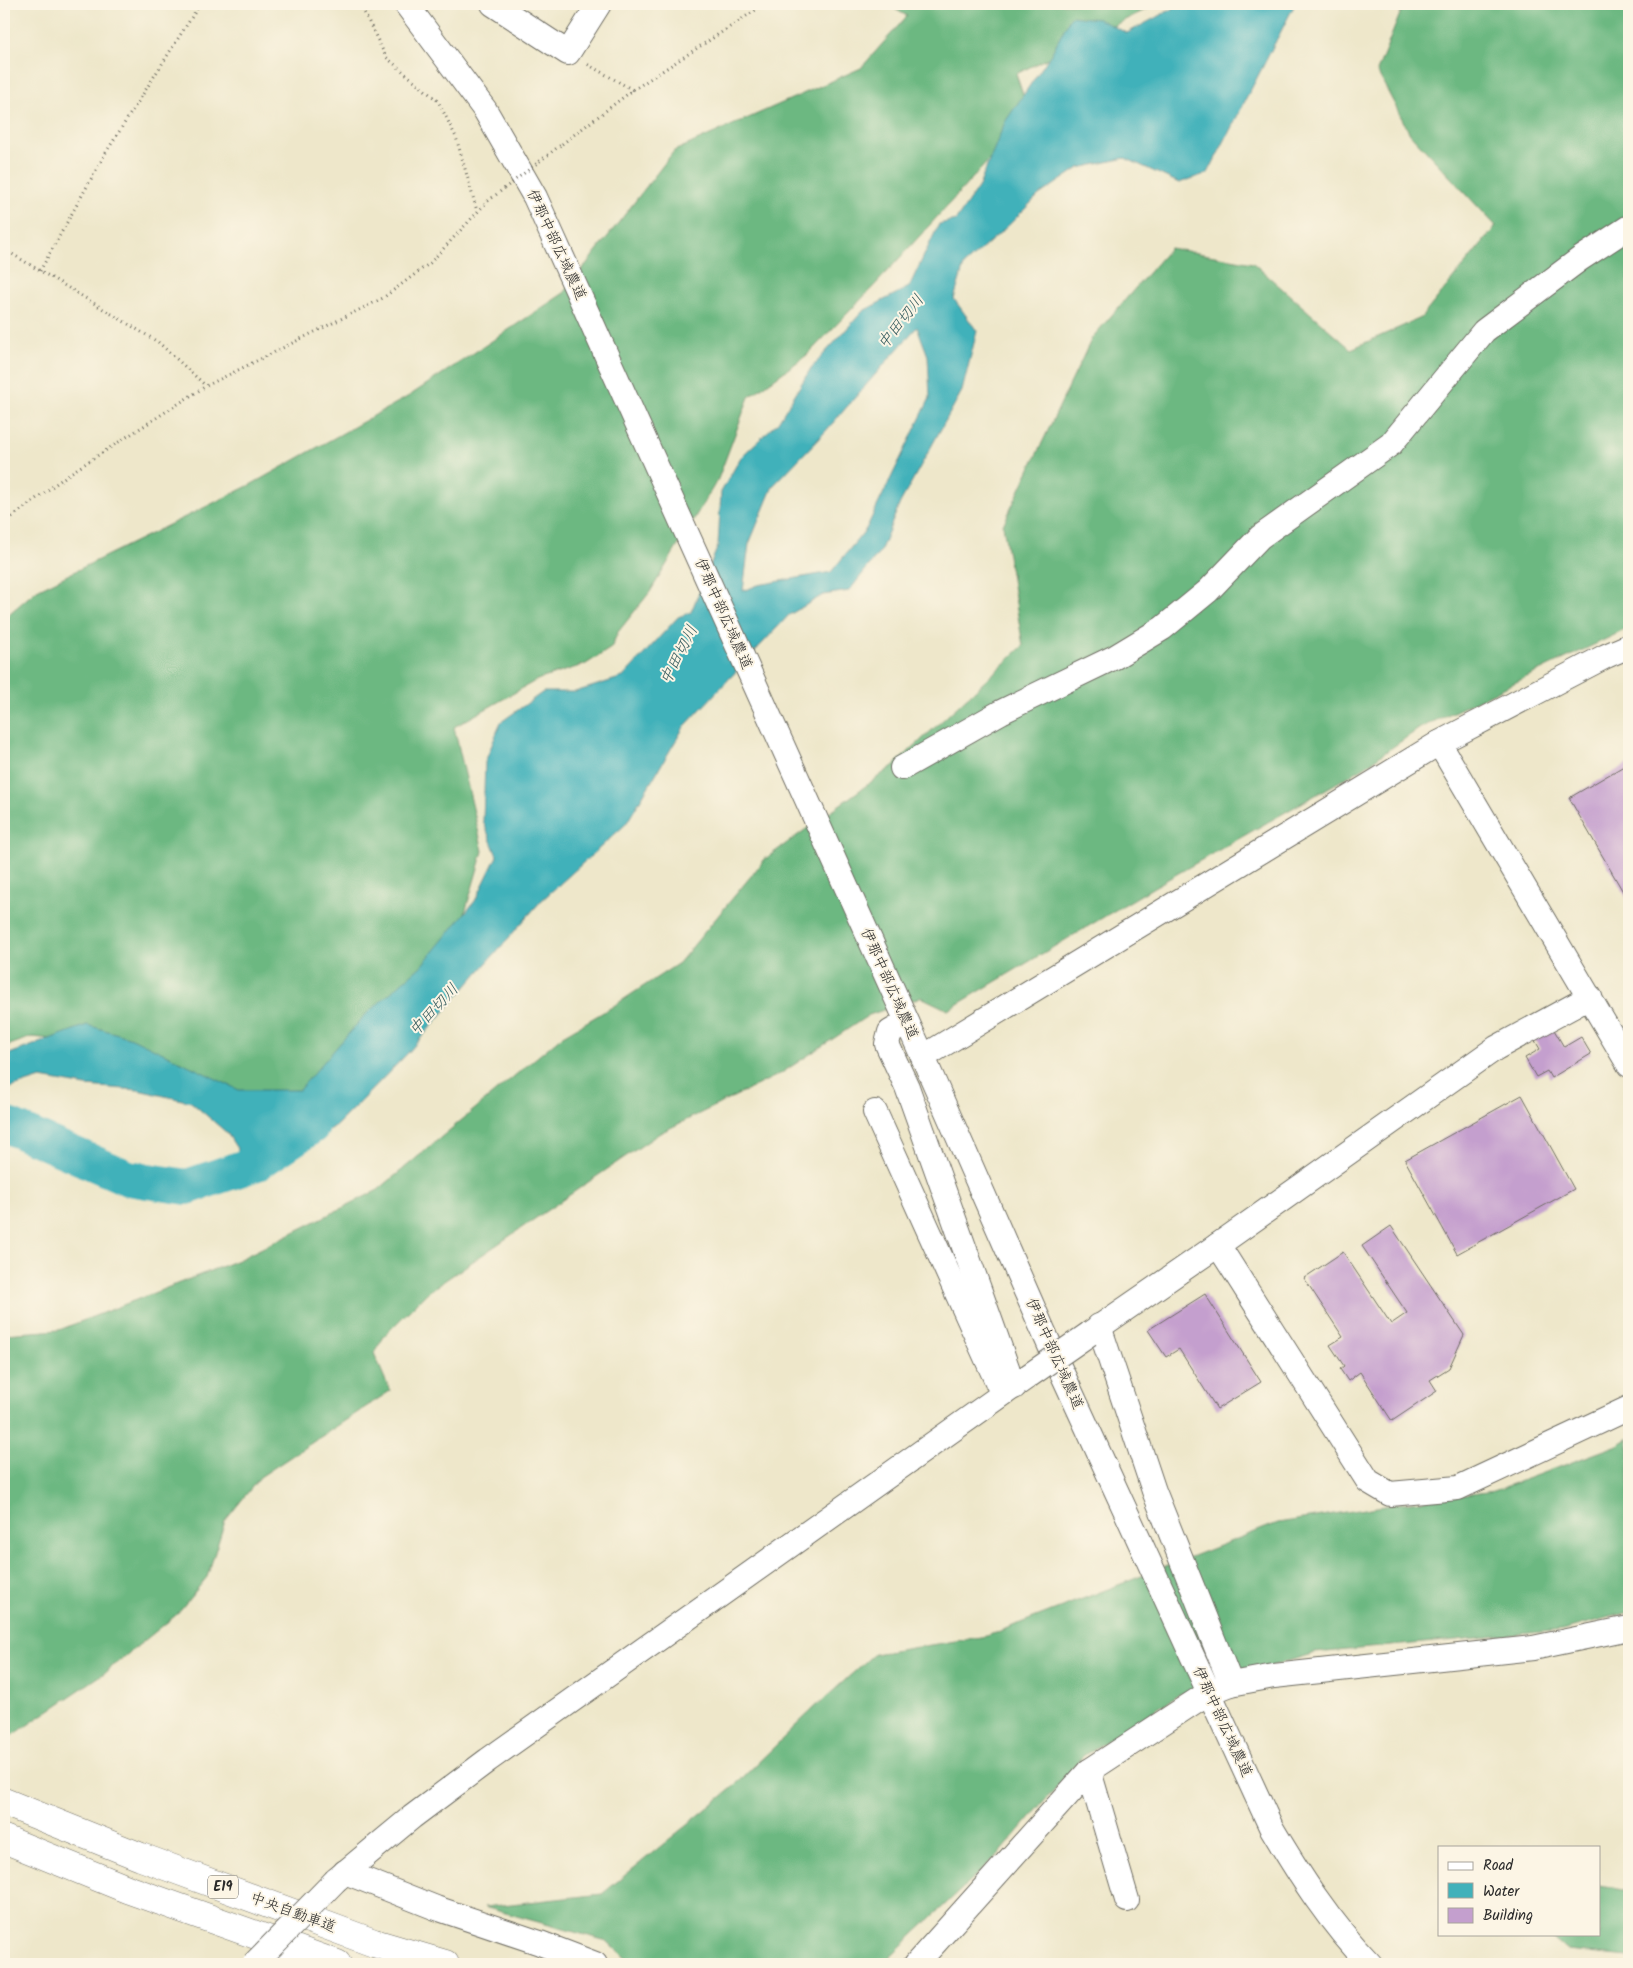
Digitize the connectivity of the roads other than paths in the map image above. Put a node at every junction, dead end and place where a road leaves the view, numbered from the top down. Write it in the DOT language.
graph roads {
  1 [pos="406,4"];
  2 [pos="493,4"];
  3 [pos="599,4"];
  4 [pos="1629,227"];
  5 [pos="1629,646"];
  6 [pos="1439,743"];
  7 [pos="902,768"];
  8 [pos="1590,996"];
  9 [pos="907,1022"];
  10 [pos="923,1057"];
  11 [pos="1629,1065"];
  12 [pos="875,1112"];
  13 [pos="1218,1246"];
  14 [pos="1094,1330"];
  15 [pos="1014,1386"];
  16 [pos="1629,1408"];
  17 [pos="1629,1628"];
  18 [pos="1232,1684"];
  19 [pos="1208,1693"];
  20 [pos="1089,1771"];
  21 [pos="4,1802"];
  22 [pos="4,1839"];
  23 [pos="340,1876"];
  24 [pos="1127,1900"];
  25 [pos="254,1964"];
  26 [pos="337,1964"];
  27 [pos="445,1964"];
  28 [pos="594,1964"];
  29 [pos="916,1964"];
  30 [pos="1370,1964"];
  1 -- 9 [label="street, 伊那中部広域農道"];
  2 -- 3 [label="street"];
  4 -- 7 [label="street"];
  5 -- 6 [label="street"];
  6 -- 8 [label="street"];
  6 -- 10 [label="street"];
  8 -- 11 [label="street"];
  8 -- 13 [label="street"];
  9 -- 10 [label="street, 伊那中部広域農道"];
  9 -- 15 [label="street"];
  10 -- 19 [label="street, 伊那中部広域農道"];
  12 -- 15 [label="street"];
  13 -- 14 [label="street"];
  13 -- 16 [label="street"];
  14 -- 15 [label="street, bridge"];
  14 -- 18 [label="street"];
  15 -- 23 [label="street"];
  17 -- 18 [label="street"];
  18 -- 19 [label="street"];
  19 -- 20 [label="street"];
  19 -- 30 [label="street, 伊那中部広域農道"];
  20 -- 24 [label="street"];
  20 -- 29 [label="street"];
  21 -- 27 [label="highway, 中央自動車道 / E19"];
  22 -- 26 [label="highway, E19"];
  23 -- 25 [label="street, bridge"];
  23 -- 28 [label="street"];
}
